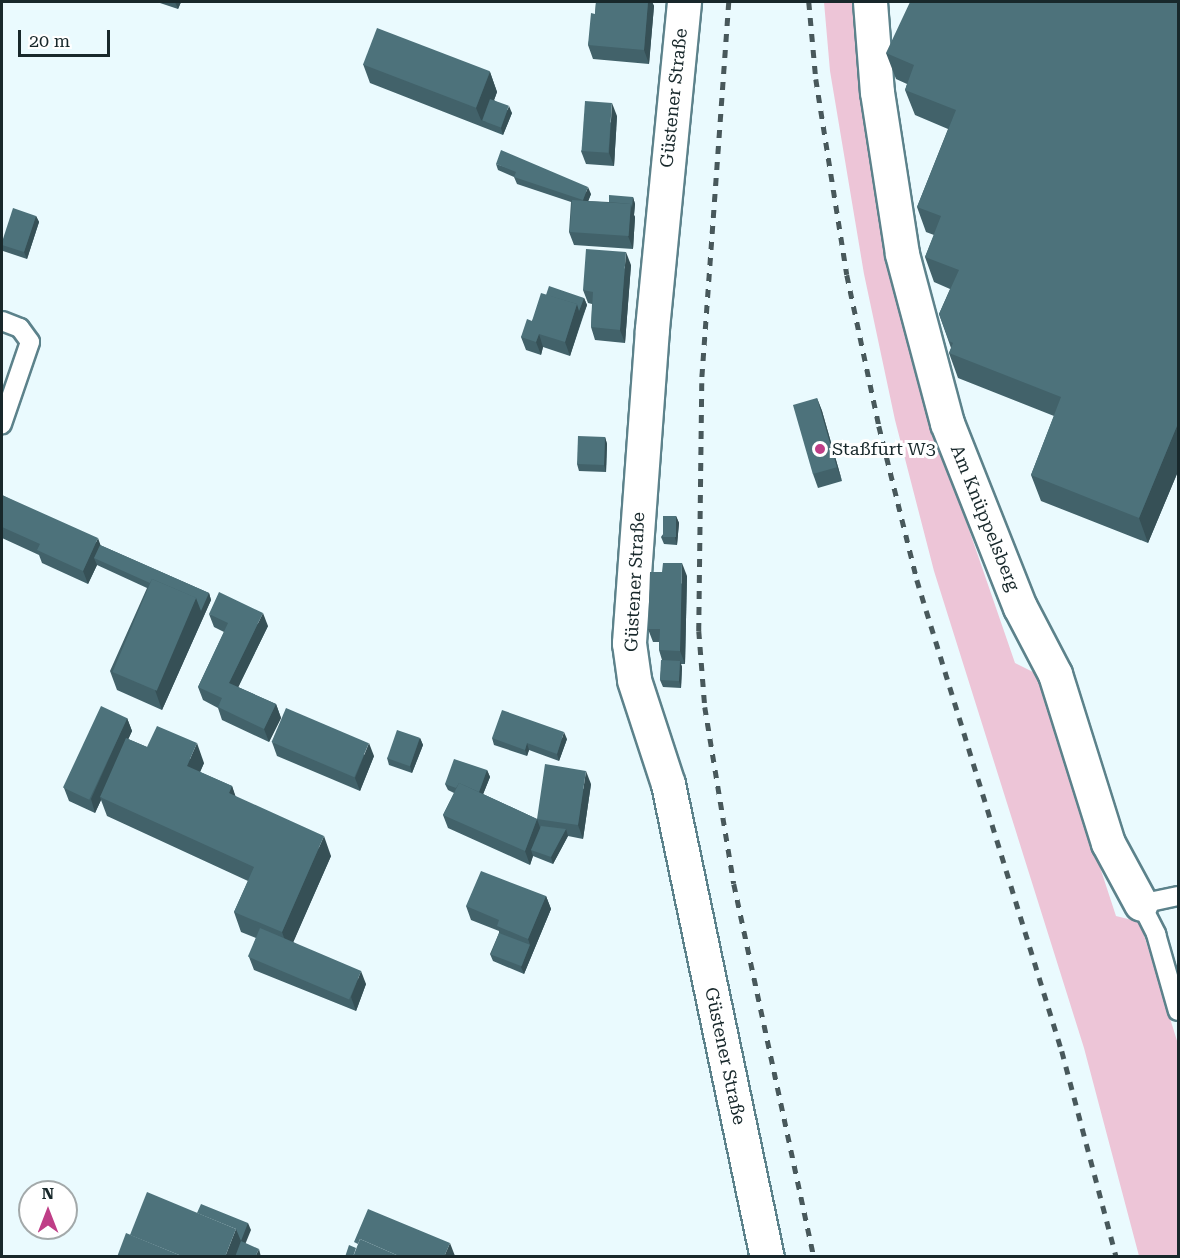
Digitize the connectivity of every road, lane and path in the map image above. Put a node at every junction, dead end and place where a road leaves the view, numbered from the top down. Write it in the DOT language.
graph roads {
  1 [pos="684,2"];
  2 [pos="870,2"];
  3 [pos="2,321"];
  4 [pos="2,424"];
  5 [pos="1179,896"];
  6 [pos="1141,904"];
  7 [pos="1179,1011"];
  8 [pos="766,1257"];
  1 -- 8 [label="street, Güstener Straße"];
  2 -- 6 [label="street, Am Knüppelsberg"];
  3 -- 4 [label="lane"];
  5 -- 6 [label="lane"];
  6 -- 7 [label="lane, Am Knüppelsberg"];
}
